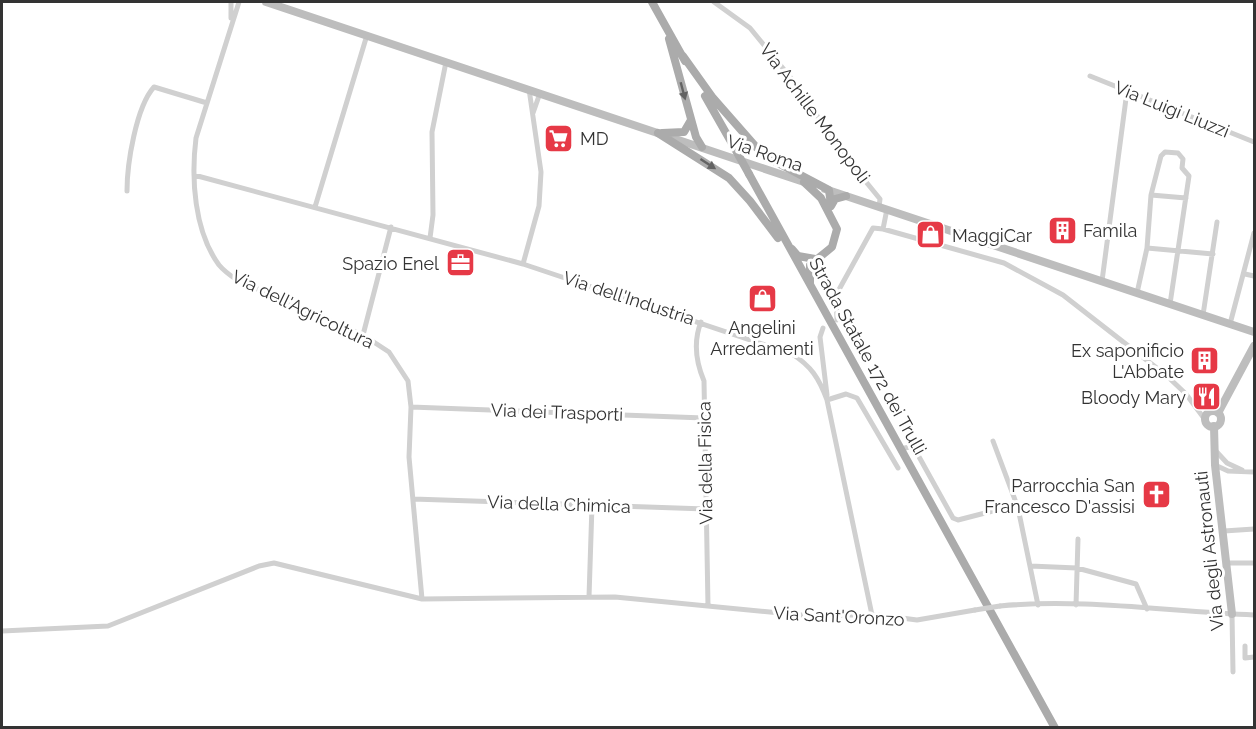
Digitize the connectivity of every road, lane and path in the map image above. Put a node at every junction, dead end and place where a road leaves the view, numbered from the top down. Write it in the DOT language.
graph roads {
  1 [pos="232,2"];
  2 [pos="244,2"];
  3 [pos="266,2"];
  4 [pos="652,2"];
  5 [pos="714,2"];
  6 [pos="238,4"];
  7 [pos="231,20"];
  8 [pos="663,21"];
  9 [pos="367,35"];
  10 [pos="682,56"];
  11 [pos="446,62"];
  12 [pos="1090,76"];
  13 [pos="529,89"];
  14 [pos="1127,91"];
  15 [pos="540,93"];
  16 [pos="207,103"];
  17 [pos="533,114"];
  18 [pos="691,120"];
  19 [pos="658,133"];
  20 [pos="1254,142"];
  21 [pos="702,147"];
  22 [pos="194,175"];
  23 [pos="804,182"];
  24 [pos="829,190"];
  25 [pos="127,191"];
  26 [pos="1151,195"];
  27 [pos="846,196"];
  28 [pos="1186,198"];
  29 [pos="315,207"];
  30 [pos="883,208"];
  31 [pos="830,209"];
  32 [pos="1217,222"];
  33 [pos="391,227"];
  34 [pos="883,229"];
  35 [pos="1254,233"];
  36 [pos="430,238"];
  37 [pos="783,239"];
  38 [pos="1147,248"];
  39 [pos="1178,251"];
  40 [pos="1213,254"];
  41 [pos="815,259"];
  42 [pos="523,264"];
  43 [pos="799,268"];
  44 [pos="1245,274"];
  45 [pos="1254,276"];
  46 [pos="1102,281"];
  47 [pos="811,289"];
  48 [pos="1137,293"];
  49 [pos="1170,304"];
  50 [pos="1203,315"];
  51 [pos="837,320"];
  52 [pos="701,322"];
  53 [pos="1230,324"];
  54 [pos="823,328"];
  55 [pos="1254,332"];
  56 [pos="363,335"];
  57 [pos="1254,346"];
  58 [pos="825,368"];
  59 [pos="814,371"];
  60 [pos="827,400"];
  61 [pos="1192,401"];
  62 [pos="411,407"];
  63 [pos="1215,412"];
  64 [pos="704,418"];
  65 [pos="1206,421"];
  66 [pos="1214,426"];
  67 [pos="993,441"];
  68 [pos="901,449"];
  69 [pos="1214,449"];
  70 [pos="1227,463"];
  71 [pos="1215,465"];
  72 [pos="898,468"];
  73 [pos="1228,471"];
  74 [pos="1243,471"];
  75 [pos="1254,472"];
  76 [pos="1217,480"];
  77 [pos="413,499"];
  78 [pos="592,505"];
  79 [pos="1018,508"];
  80 [pos="706,509"];
  81 [pos="1254,529"];
  82 [pos="1224,531"];
  83 [pos="1078,540"];
  84 [pos="1227,563"];
  85 [pos="1254,563"];
  86 [pos="1030,566"];
  87 [pos="1077,568"];
  88 [pos="590,597"];
  89 [pos="422,599"];
  90 [pos="1038,605"];
  91 [pos="1076,605"];
  92 [pos="708,606"];
  93 [pos="1147,609"];
  94 [pos="1232,614"];
  95 [pos="872,615"];
  96 [pos="1254,615"];
  97 [pos="2,631"];
  98 [pos="1245,646"];
  99 [pos="1254,657"];
  100 [pos="1233,672"];
  101 [pos="1055,728"];
  1 -- 7 [label="street, Via dell'Agricoltura"];
  2 -- 6 [label="street, Via dell'Agricoltura"];
  3 -- 9 [label="street, Via Roma"];
  4 -- 8 [label="main road, Strada Statale 172 dei Trulli"];
  5 -- 30 [label="street, Via Achille Monopoli"];
  6 -- 7 [label="street, Via dell'Agricoltura"];
  7 -- 16 [label="street, Via dell'Agricoltura"];
  8 -- 10 [label="main road, Strada Statale 172 dei Trulli"];
  8 -- 18 [label="main road, one-way"];
  9 -- 11 [label="street, Via Roma"];
  9 -- 29 [label="street"];
  10 -- 24 [label="main road"];
  10 -- 37 [label="main road, Strada Statale 172 dei Trulli, bridge"];
  11 -- 13 [label="street, Via Roma"];
  11 -- 36 [label="street"];
  12 -- 14 [label="street, Via Luigi Liuzzi"];
  13 -- 15 [label="street, Via Roma"];
  13 -- 17 [label="street"];
  14 -- 20 [label="street, Via Luigi Liuzzi"];
  14 -- 46 [label="street"];
  15 -- 17 [label="street"];
  15 -- 19 [label="street, Via Roma"];
  16 -- 22 [label="street, Via dell'Agricoltura"];
  16 -- 25 [label="street"];
  17 -- 42 [label="street"];
  18 -- 19 [label="main road"];
  18 -- 21 [label="main road"];
  19 -- 21 [label="street, Via Roma"];
  19 -- 43 [label="main road, one-way"];
  21 -- 23 [label="street, Via Roma"];
  22 -- 29 [label="street, Via dell'Industria"];
  22 -- 56 [label="street, Via dell'Agricoltura"];
  23 -- 24 [label="street, Via Roma"];
  23 -- 31 [label="main road"];
  24 -- 27 [label="street, Via Roma"];
  24 -- 31 [label="main road"];
  26 -- 28 [label="street"];
  26 -- 28 [label="street"];
  26 -- 38 [label="street"];
  27 -- 30 [label="street, Via Roma"];
  27 -- 31 [label="main road"];
  28 -- 39 [label="street"];
  29 -- 33 [label="street, Via dell'Industria"];
  30 -- 34 [label="street"];
  30 -- 46 [label="street, Via Roma"];
  31 -- 41 [label="main road"];
  32 -- 40 [label="street"];
  33 -- 36 [label="street, Via dell'Industria"];
  33 -- 56 [label="street"];
  34 -- 51 [label="street"];
  34 -- 61 [label="street"];
  35 -- 44 [label="street"];
  36 -- 42 [label="street, Via dell'Industria"];
  37 -- 41 [label="main road"];
  37 -- 43 [label="main road, Strada Statale 172 dei Trulli"];
  38 -- 39 [label="street"];
  38 -- 48 [label="street"];
  39 -- 40 [label="street"];
  39 -- 49 [label="street"];
  40 -- 50 [label="street"];
  41 -- 47 [label="main road"];
  42 -- 52 [label="street, Via dell'Industria"];
  43 -- 47 [label="main road, Strada Statale 172 dei Trulli"];
  44 -- 45 [label="street"];
  44 -- 53 [label="street"];
  46 -- 48 [label="street, Via Roma"];
  47 -- 68 [label="main road, Strada Statale 172 dei Trulli"];
  48 -- 49 [label="street, Via Roma"];
  49 -- 50 [label="street, Via Roma"];
  50 -- 53 [label="street, Via Roma"];
  52 -- 59 [label="street, Via dell'Industria"];
  52 -- 64 [label="street, Via della Fisica"];
  53 -- 55 [label="street, Via Roma"];
  54 -- 58 [label="street"];
  56 -- 62 [label="street, Via dell'Agricoltura"];
  57 -- 63 [label="street"];
  58 -- 59 [label="street"];
  58 -- 60 [label="street"];
  59 -- 60 [label="street, Via dell'Industria"];
  60 -- 72 [label="street"];
  60 -- 95 [label="street, Via dell'Industria"];
  61 -- 63 [label="street"];
  61 -- 65 [label="street"];
  62 -- 64 [label="street, Via dei Trasporti"];
  62 -- 77 [label="street, Via dell'Agricoltura"];
  63 -- 65 [label="street"];
  63 -- 66 [label="street, Via degli Astronauti"];
  64 -- 80 [label="street, Via della Fisica"];
  65 -- 66 [label="street"];
  66 -- 69 [label="street, Via degli Astronauti"];
  67 -- 79 [label="street"];
  68 -- 79 [label="street"];
  68 -- 101 [label="main road, Strada Statale 172 dei Trulli"];
  69 -- 70 [label="street"];
  69 -- 71 [label="street, Via degli Astronauti"];
  70 -- 71 [label="street"];
  70 -- 74 [label="street"];
  71 -- 73 [label="street"];
  71 -- 76 [label="street, Via degli Astronauti"];
  73 -- 74 [label="street"];
  73 -- 76 [label="street"];
  74 -- 75 [label="street"];
  76 -- 82 [label="street, Via degli Astronauti"];
  77 -- 78 [label="street, Via della Chimica"];
  77 -- 89 [label="street, Via dell'Agricoltura"];
  78 -- 80 [label="street, Via della Chimica"];
  78 -- 88 [label="street"];
  79 -- 86 [label="street"];
  80 -- 92 [label="street, Via della Fisica"];
  81 -- 82 [label="street"];
  82 -- 84 [label="street, Via degli Astronauti"];
  83 -- 87 [label="street"];
  84 -- 85 [label="street"];
  84 -- 94 [label="street, Via degli Astronauti"];
  86 -- 87 [label="street"];
  86 -- 90 [label="street"];
  87 -- 91 [label="street"];
  87 -- 93 [label="street"];
  88 -- 89 [label="street, Via Sant'Oronzo"];
  88 -- 92 [label="street, Via Sant'Oronzo"];
  89 -- 97 [label="street, Via Sant'Oronzo"];
  90 -- 91 [label="street, Via Sant'Oronzo"];
  90 -- 95 [label="street, Via Sant'Oronzo, bridge"];
  91 -- 93 [label="street, Via Sant'Oronzo"];
  92 -- 95 [label="street, Via Sant'Oronzo"];
  93 -- 94 [label="street, Via Sant'Oronzo"];
  94 -- 96 [label="street, Via Sant'Oronzo"];
  94 -- 100 [label="street, Via degli Astronauti"];
  98 -- 99 [label="street"];
}
